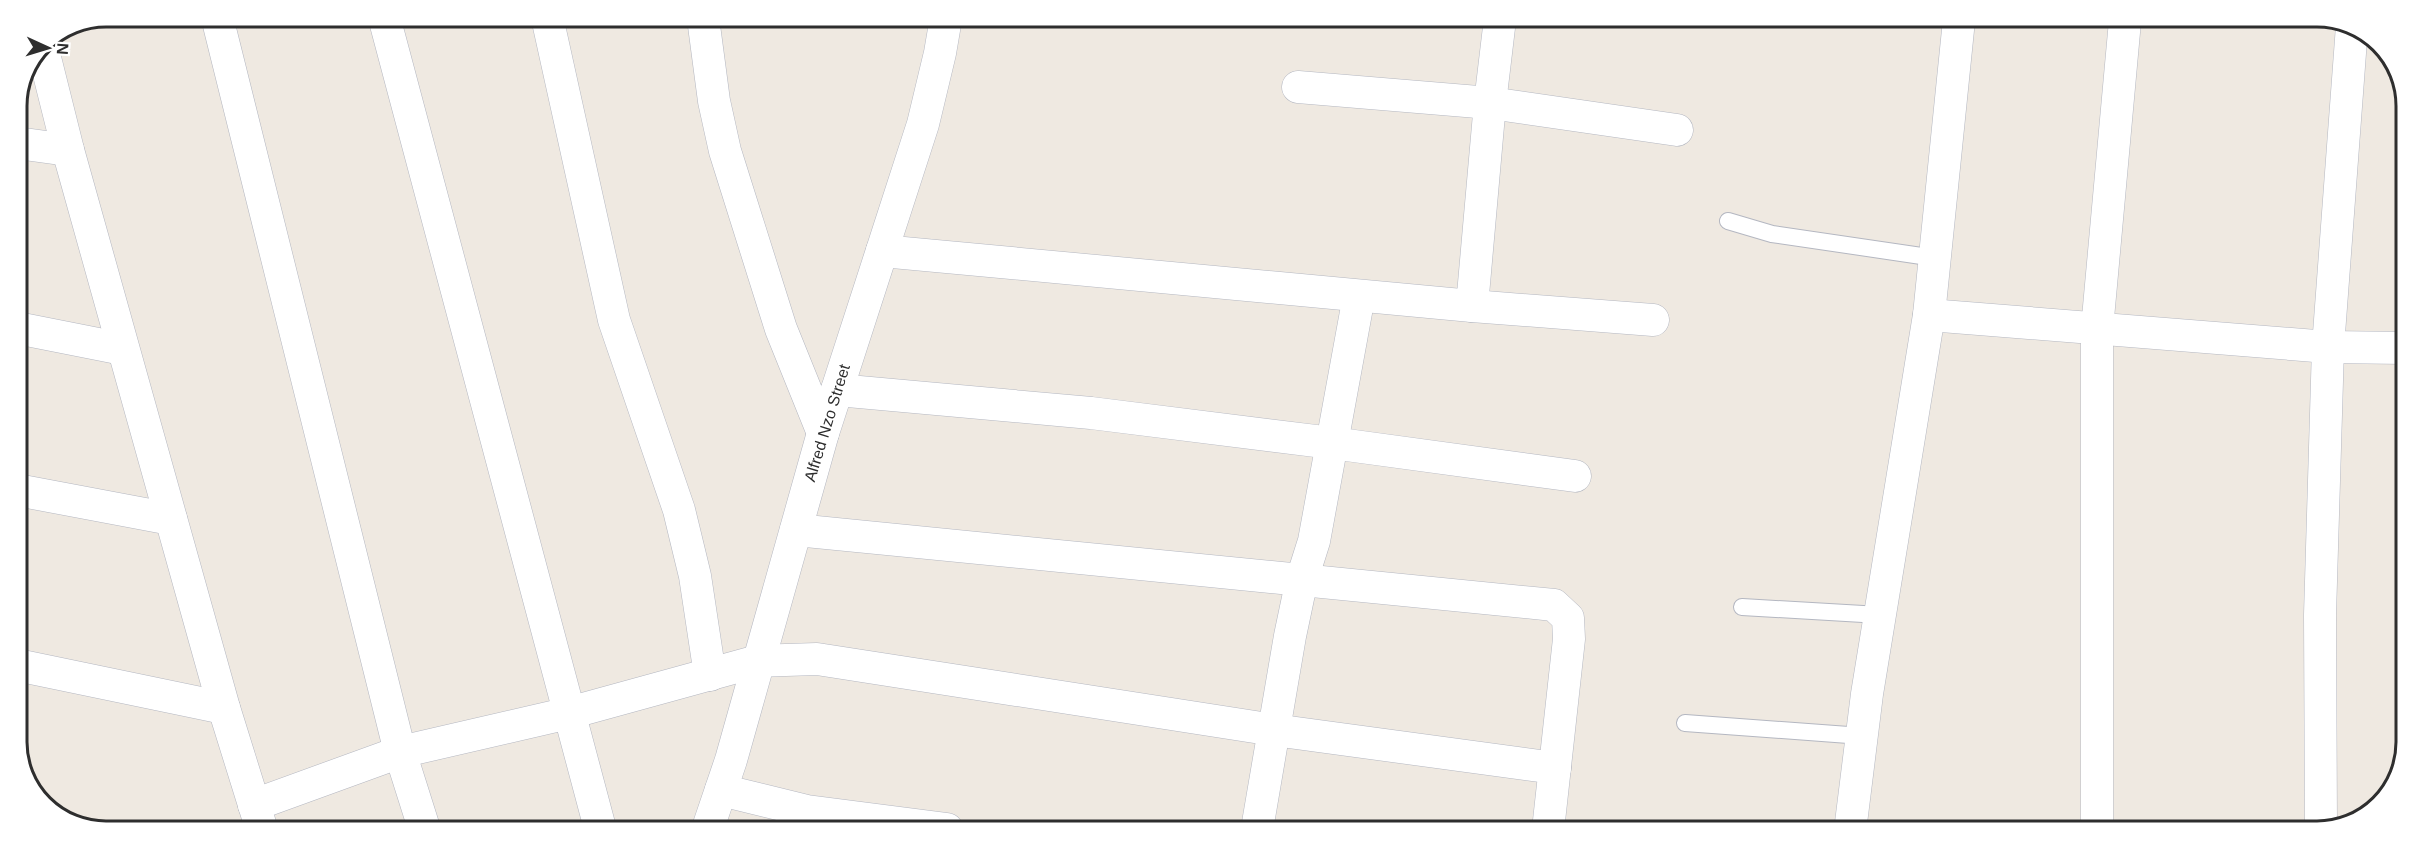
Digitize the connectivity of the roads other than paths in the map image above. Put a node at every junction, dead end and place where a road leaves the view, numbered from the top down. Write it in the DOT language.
graph roads {
  1 [pos="219,27"];
  2 [pos="387,27"];
  3 [pos="549,27"];
  4 [pos="704,27"];
  5 [pos="944,27"];
  6 [pos="1499,27"];
  7 [pos="1958,27"];
  8 [pos="2124,27"];
  9 [pos="2351,35"];
  10 [pos="45,56"];
  11 [pos="1298,87"];
  12 [pos="1490,103"];
  13 [pos="1677,130"];
  14 [pos="27,144"];
  15 [pos="68,150"];
  16 [pos="1728,221"];
  17 [pos="882,251"];
  18 [pos="1935,258"];
  19 [pos="1359,296"];
  20 [pos="1473,306"];
  21 [pos="1929,315"];
  22 [pos="1653,320"];
  23 [pos="2097,329"];
  24 [pos="27,330"];
  25 [pos="2328,346"];
  26 [pos="2396,348"];
  27 [pos="123,349"];
  28 [pos="837,390"];
  29 [pos="823,433"];
  30 [pos="1332,443"];
  31 [pos="1575,476"];
  32 [pos="27,491"];
  33 [pos="171,519"];
  34 [pos="796,530"];
  35 [pos="1302,579"];
  36 [pos="1742,607"];
  37 [pos="1880,615"];
  38 [pos="758,662"];
  39 [pos="27,667"];
  40 [pos="710,675"];
  41 [pos="224,708"];
  42 [pos="569,713"];
  43 [pos="1685,723"];
  44 [pos="1274,730"];
  45 [pos="1862,736"];
  46 [pos="400,752"];
  47 [pos="1555,768"];
  48 [pos="721,790"];
  49 [pos="257,816"];
  50 [pos="422,821"];
  51 [pos="598,821"];
  52 [pos="710,821"];
  53 [pos="885,821"];
  54 [pos="1258,821"];
  55 [pos="1549,821"];
  56 [pos="1851,821"];
  57 [pos="2097,821"];
  58 [pos="2321,821"];
  1 -- 46 [label="street"];
  2 -- 42 [label="street"];
  3 -- 40 [label="street"];
  4 -- 29 [label="street"];
  5 -- 17 [label="street, Alfred Nzo Street"];
  6 -- 12 [label="street"];
  7 -- 18 [label="street"];
  8 -- 23 [label="street"];
  9 -- 25 [label="street"];
  10 -- 15 [label="street"];
  11 -- 12 [label="street"];
  12 -- 13 [label="street"];
  12 -- 20 [label="street"];
  14 -- 15 [label="street"];
  15 -- 27 [label="street"];
  16 -- 18 [label="lane"];
  17 -- 19 [label="street"];
  17 -- 28 [label="street, Alfred Nzo Street"];
  18 -- 21 [label="street"];
  19 -- 20 [label="street"];
  19 -- 30 [label="street"];
  20 -- 22 [label="street"];
  21 -- 23 [label="street"];
  21 -- 37 [label="street"];
  23 -- 25 [label="street"];
  23 -- 57 [label="street"];
  24 -- 27 [label="street"];
  25 -- 26 [label="street"];
  25 -- 58 [label="street"];
  27 -- 33 [label="street"];
  28 -- 29 [label="street, Alfred Nzo Street"];
  28 -- 30 [label="street"];
  29 -- 34 [label="street, Alfred Nzo Street"];
  30 -- 31 [label="street"];
  30 -- 35 [label="street"];
  32 -- 33 [label="street"];
  33 -- 41 [label="street"];
  34 -- 35 [label="street"];
  34 -- 38 [label="street, Alfred Nzo Street"];
  35 -- 44 [label="street"];
  35 -- 47 [label="street"];
  36 -- 37 [label="lane"];
  37 -- 45 [label="street"];
  38 -- 40 [label="street"];
  38 -- 44 [label="street"];
  38 -- 48 [label="street, Alfred Nzo Street"];
  39 -- 41 [label="street"];
  40 -- 42 [label="street"];
  41 -- 49 [label="street"];
  42 -- 46 [label="street"];
  42 -- 51 [label="street"];
  43 -- 45 [label="lane"];
  44 -- 47 [label="street"];
  44 -- 54 [label="street"];
  45 -- 56 [label="street"];
  46 -- 49 [label="street"];
  46 -- 50 [label="street"];
  47 -- 55 [label="street"];
  48 -- 52 [label="street, Alfred Nzo Street"];
  48 -- 53 [label="street"];
}
